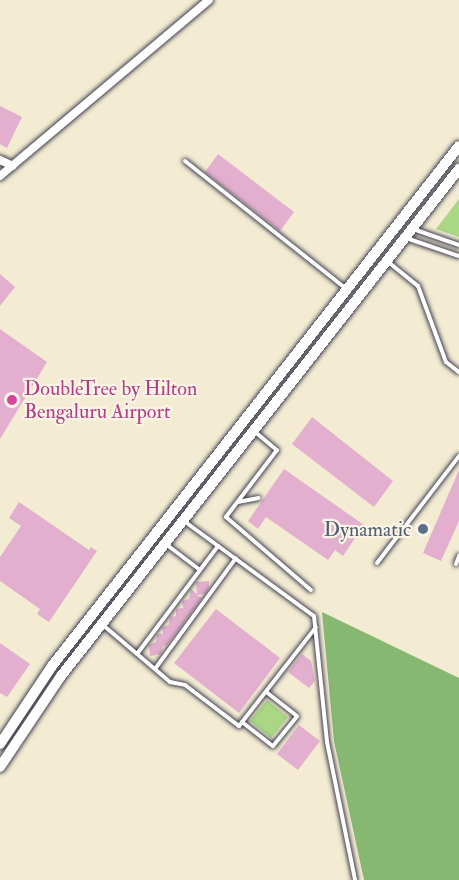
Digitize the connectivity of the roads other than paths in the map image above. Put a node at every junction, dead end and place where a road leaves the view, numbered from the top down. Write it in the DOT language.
graph roads {
  1 [pos="209,0"];
  2 [pos="459,146"];
  3 [pos="0,160"];
  4 [pos="185,161"];
  5 [pos="13,166"];
  6 [pos="459,169"];
  7 [pos="0,176"];
  8 [pos="412,228"];
  9 [pos="405,238"];
  10 [pos="459,245"];
  11 [pos="459,256"];
  12 [pos="387,261"];
  13 [pos="346,288"];
  14 [pos="459,372"];
  15 [pos="254,431"];
  16 [pos="459,456"];
  17 [pos="260,498"];
  18 [pos="237,502"];
  19 [pos="183,521"];
  20 [pos="165,544"];
  21 [pos="218,546"];
  22 [pos="459,555"];
  23 [pos="236,558"];
  24 [pos="377,563"];
  25 [pos="456,564"];
  26 [pos="200,570"];
  27 [pos="311,590"];
  28 [pos="102,625"];
  29 [pos="316,627"];
  30 [pos="137,654"];
  31 [pos="155,669"];
  32 [pos="266,692"];
  33 [pos="243,722"];
  34 [pos="0,744"];
  35 [pos="0,767"];
  36 [pos="355,880"];
  1 -- 5 [label="street"];
  2 -- 13 [label="street"];
  3 -- 5 [label="street"];
  4 -- 13 [label="lane"];
  5 -- 7 [label="street"];
  6 -- 8 [label="street"];
  8 -- 9 [label="street"];
  8 -- 10 [label="lane"];
  9 -- 11 [label="lane"];
  9 -- 12 [label="street"];
  12 -- 14 [label="lane"];
  12 -- 15 [label="street"];
  13 -- 34 [label="street"];
  15 -- 18 [label="lane"];
  15 -- 19 [label="street"];
  16 -- 24 [label="lane"];
  17 -- 18 [label="lane"];
  18 -- 27 [label="lane"];
  19 -- 20 [label="street"];
  19 -- 21 [label="lane"];
  20 -- 26 [label="lane"];
  20 -- 28 [label="street"];
  21 -- 23 [label="lane"];
  21 -- 26 [label="lane"];
  22 -- 25 [label="lane"];
  23 -- 29 [label="lane"];
  23 -- 31 [label="lane"];
  26 -- 30 [label="lane"];
  28 -- 30 [label="lane"];
  28 -- 35 [label="street"];
  29 -- 32 [label="lane"];
  29 -- 36 [label="lane"];
  30 -- 31 [label="lane"];
  31 -- 33 [label="lane"];
  32 -- 33 [label="lane"];
  32 -- 33 [label="lane"];
}
